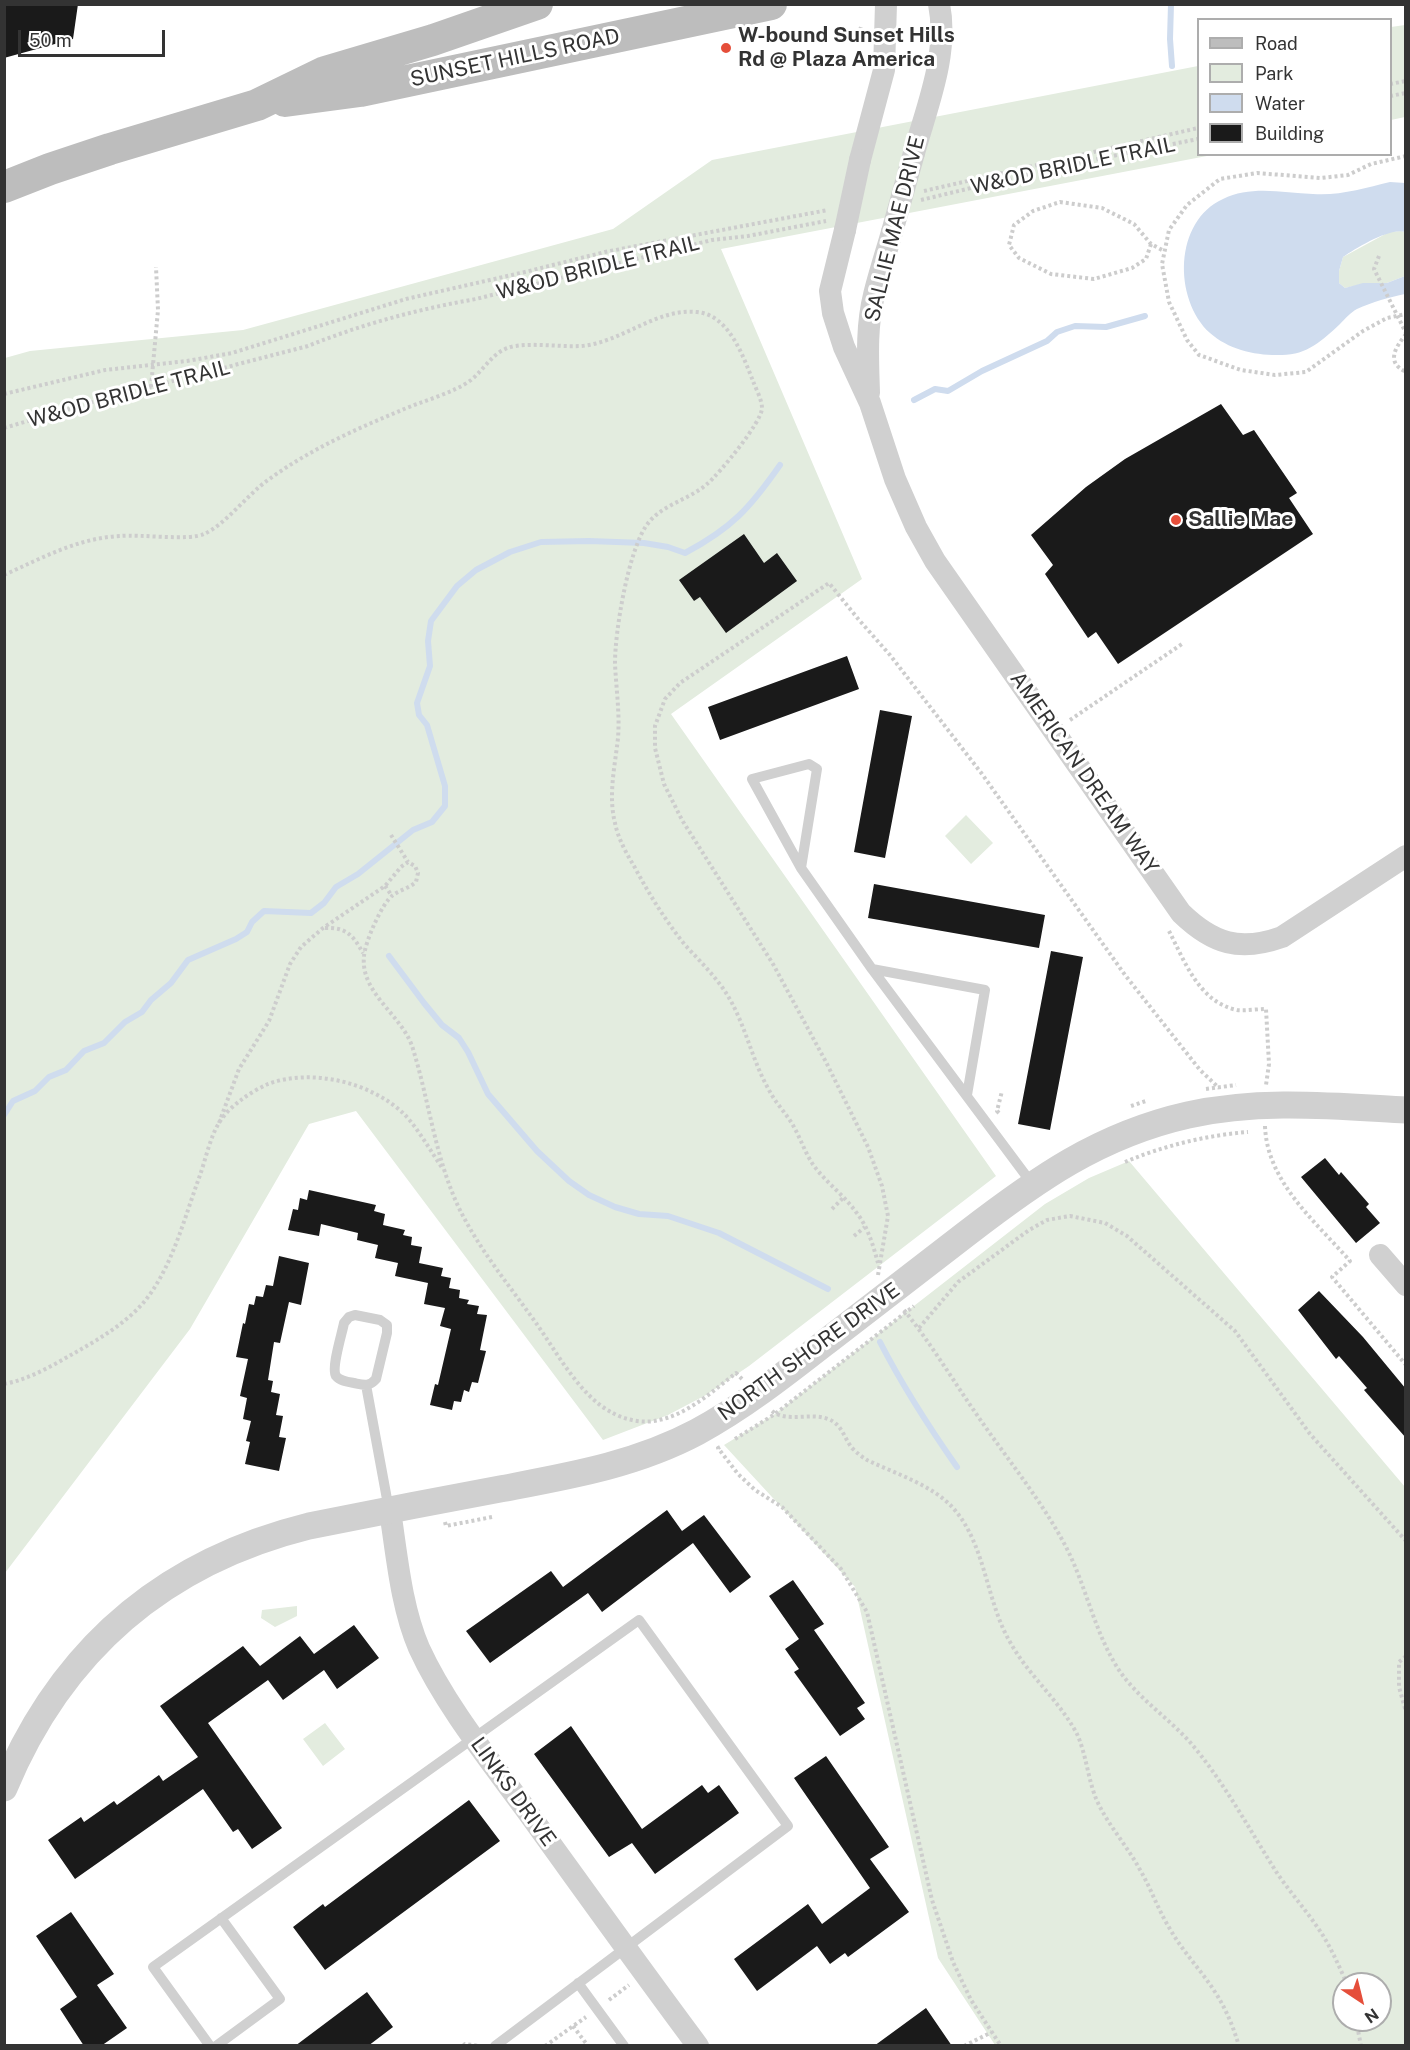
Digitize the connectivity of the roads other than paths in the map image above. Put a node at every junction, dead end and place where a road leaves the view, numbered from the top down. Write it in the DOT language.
graph roads {
  1 [pos="537,4"];
  2 [pos="771,4"];
  3 [pos="886,4"];
  4 [pos="939,4"];
  5 [pos="257,105"];
  6 [pos="4,188"];
  7 [pos="870,404"];
  8 [pos="1406,856"];
  9 [pos="801,868"];
  10 [pos="872,969"];
  11 [pos="967,1095"];
  12 [pos="1406,1110"];
  13 [pos="1033,1185"];
  14 [pos="1380,1255"];
  15 [pos="1406,1285"];
  16 [pos="366,1385"];
  17 [pos="390,1511"];
  18 [pos="474,1738"];
  19 [pos="4,1788"];
  20 [pos="221,1918"];
  21 [pos="626,1947"];
  22 [pos="578,1983"];
  23 [pos="210,2046"];
  24 [pos="216,2046"];
  25 [pos="495,2046"];
  26 [pos="624,2046"];
  27 [pos="698,2046"];
  1 -- 5 [label="main road, SUNSET HILLS ROAD"];
  2 -- 5 [label="main road, SUNSET HILLS ROAD"];
  3 -- 7 [label="street, SALLIE MAE DRIVE, bridge"];
  4 -- 7 [label="street, SALLIE MAE DRIVE, bridge"];
  5 -- 6 [label="main road, SUNSET HILLS ROAD"];
  7 -- 8 [label="street, AMERICAN DREAM WAY"];
  9 -- 9 [label="lane"];
  9 -- 10 [label="lane"];
  10 -- 11 [label="lane"];
  10 -- 11 [label="lane"];
  11 -- 13 [label="lane"];
  12 -- 13 [label="street, NORTH SHORE DRIVE"];
  13 -- 17 [label="street, NORTH SHORE DRIVE"];
  14 -- 15 [label="street"];
  16 -- 16 [label="lane"];
  16 -- 17 [label="lane"];
  17 -- 18 [label="street, LINKS DRIVE"];
  17 -- 19 [label="street, NORTH SHORE DRIVE"];
  18 -- 20 [label="lane"];
  18 -- 21 [label="street, LINKS DRIVE"];
  18 -- 21 [label="lane"];
  20 -- 23 [label="lane"];
  20 -- 24 [label="lane"];
  21 -- 22 [label="lane"];
  21 -- 27 [label="street, LINKS DRIVE"];
  22 -- 25 [label="lane"];
  22 -- 26 [label="lane"];
}
